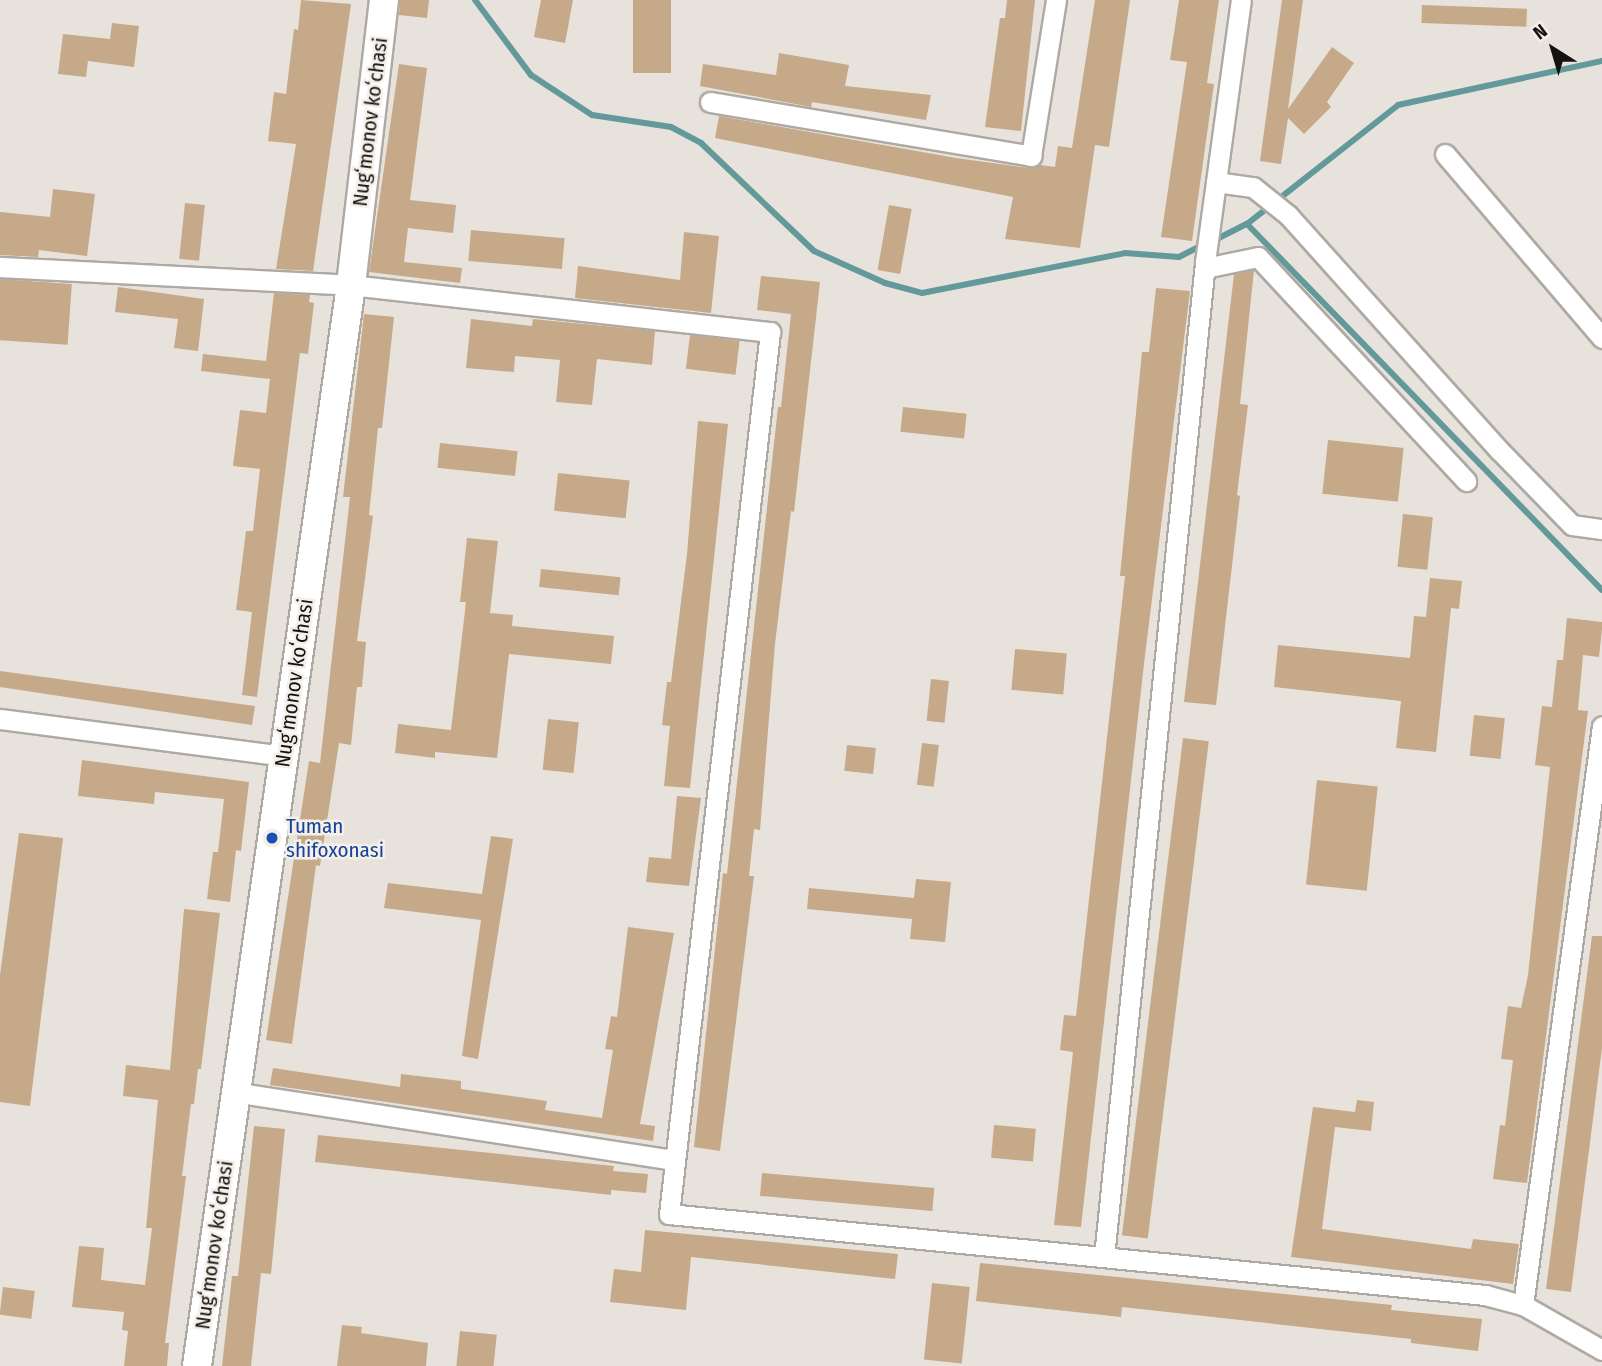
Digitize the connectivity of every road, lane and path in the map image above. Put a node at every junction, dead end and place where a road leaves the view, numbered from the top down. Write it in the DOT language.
graph roads {
  1 [pos="384,0"];
  2 [pos="1056,0"];
  3 [pos="1241,0"];
  4 [pos="710,102"];
  5 [pos="1445,153"];
  6 [pos="1216,183"];
  7 [pos="1205,265"];
  8 [pos="0,267"];
  9 [pos="351,285"];
  10 [pos="1602,338"];
  11 [pos="1466,481"];
  12 [pos="1602,529"];
  13 [pos="0,719"];
  14 [pos="1602,726"];
  15 [pos="284,756"];
  16 [pos="234,1092"];
  17 [pos="675,1160"];
  18 [pos="1104,1257"];
  19 [pos="1522,1305"];
  20 [pos="1602,1350"];
  21 [pos="197,1366"];
  1 -- 9 [label="main road, Nugʻmonov koʻchasi"];
  2 -- 4 [label="street"];
  3 -- 6 [label="street"];
  5 -- 10 [label="street"];
  6 -- 7 [label="street"];
  6 -- 12 [label="street"];
  7 -- 11 [label="street"];
  7 -- 18 [label="street"];
  8 -- 9 [label="street"];
  9 -- 15 [label="main road, Nugʻmonov koʻchasi"];
  9 -- 17 [label="street"];
  13 -- 15 [label="street"];
  14 -- 19 [label="street"];
  15 -- 16 [label="main road, Nugʻmonov koʻchasi"];
  16 -- 17 [label="street"];
  16 -- 21 [label="main road, Nugʻmonov koʻchasi"];
  17 -- 18 [label="street"];
  18 -- 19 [label="street"];
  19 -- 20 [label="street"];
}
